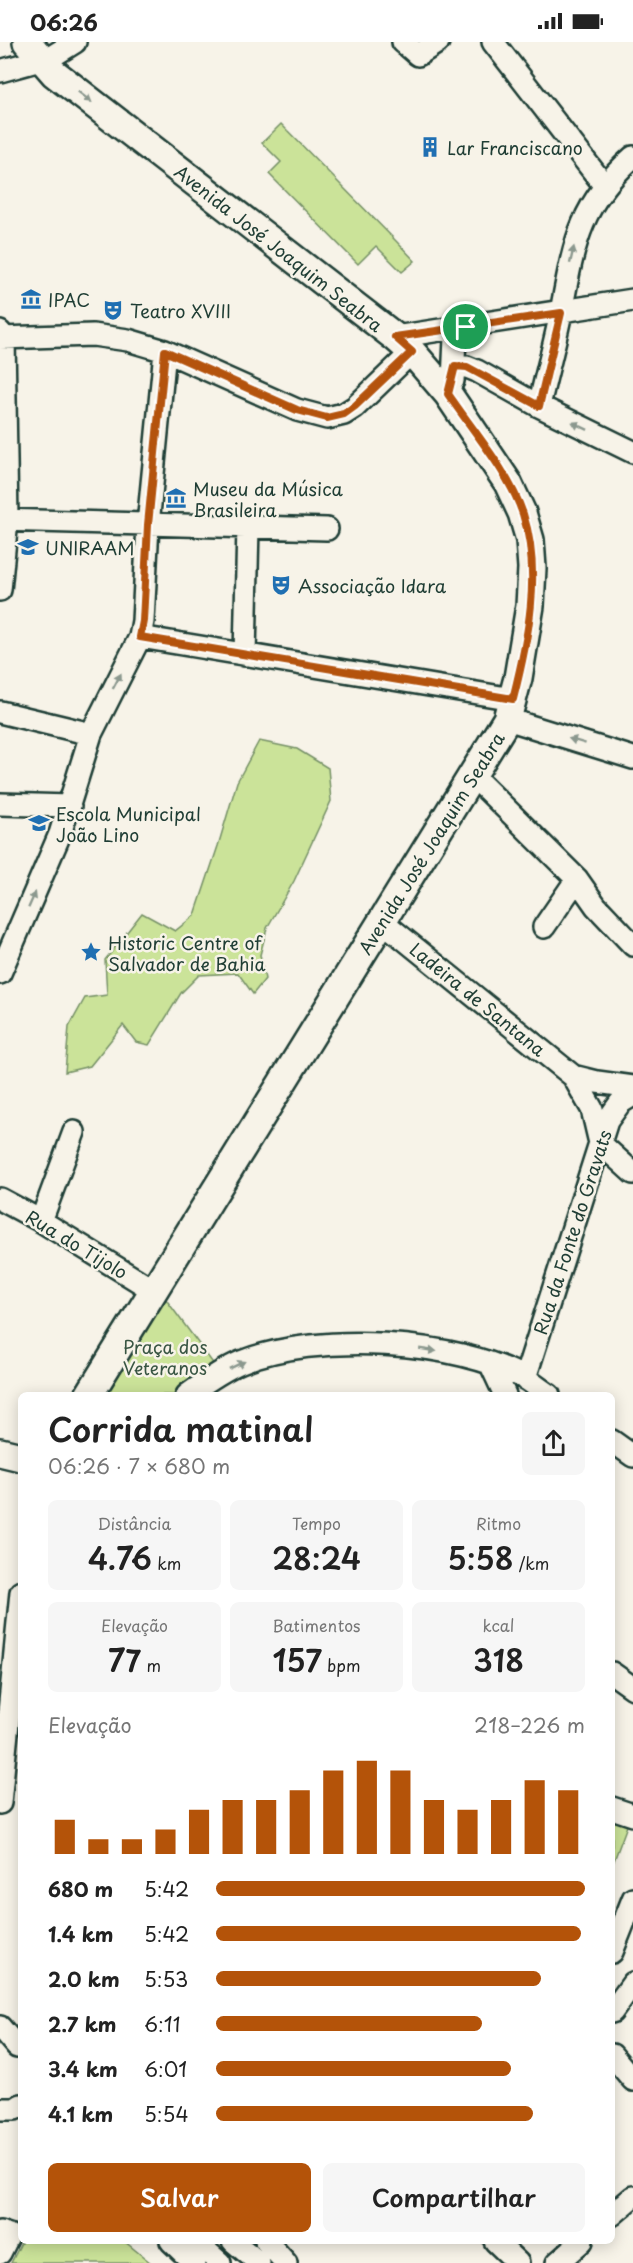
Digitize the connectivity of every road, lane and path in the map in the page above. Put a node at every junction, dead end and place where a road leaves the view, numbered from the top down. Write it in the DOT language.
graph roads {
  1 [pos="75,42"];
  2 [pos="403,42"];
  3 [pos="438,42"];
  4 [pos="493,42"];
  5 [pos="34,51"];
  6 [pos="0,71"];
  7 [pos="633,157"];
  8 [pos="604,185"];
  9 [pos="633,300"];
  10 [pos="561,313"];
  11 [pos="466,327"];
  12 [pos="1,336"];
  13 [pos="404,345"];
  14 [pos="165,351"];
  15 [pos="455,366"];
  16 [pos="448,394"];
  17 [pos="539,406"];
  18 [pos="633,452"];
  19 [pos="4,520"];
  20 [pos="148,525"];
  21 [pos="248,526"];
  22 [pos="327,529"];
  23 [pos="0,590"];
  24 [pos="140,637"];
  25 [pos="245,656"];
  26 [pos="0,696"];
  27 [pos="510,709"];
  28 [pos="0,711"];
  29 [pos="91,734"];
  30 [pos="633,758"];
  31 [pos="473,776"];
  32 [pos="0,804"];
  33 [pos="70,806"];
  34 [pos="577,879"];
  35 [pos="383,922"];
  36 [pos="544,927"];
  37 [pos="8,936"];
  38 [pos="633,945"];
  39 [pos="0,973"];
  40 [pos="573,1076"];
  41 [pos="633,1087"];
  42 [pos="633,1095"];
  43 [pos="74,1132"];
  44 [pos="600,1143"];
  45 [pos="633,1173"];
  46 [pos="0,1199"];
  47 [pos="41,1221"];
  48 [pos="153,1290"];
  49 [pos="491,1365"];
  50 [pos="525,1378"];
  51 [pos="91,1392"];
  52 [pos="192,1392"];
  53 [pos="504,1392"];
  54 [pos="545,1392"];
  55 [pos="615,1442"];
  56 [pos="0,1452"];
  57 [pos="18,1456"];
  58 [pos="633,1456"];
  59 [pos="18,1601"];
  60 [pos="8,1632"];
  61 [pos="615,1675"];
  62 [pos="633,1688"];
  63 [pos="0,1803"];
  64 [pos="615,1809"];
  65 [pos="633,1815"];
  66 [pos="633,1899"];
  67 [pos="615,1944"];
  68 [pos="633,1983"];
  69 [pos="615,2008"];
  70 [pos="0,2026"];
  71 [pos="12,2048"];
  72 [pos="615,2059"];
  73 [pos="633,2080"];
  74 [pos="633,2197"];
  75 [pos="615,2212"];
  76 [pos="174,2244"];
  77 [pos="198,2244"];
  78 [pos="237,2244"];
  79 [pos="269,2244"];
  80 [pos="498,2244"];
  81 [pos="579,2244"];
  82 [pos="194,2263"];
  83 [pos="220,2263"];
  84 [pos="259,2263"];
  85 [pos="286,2263"];
  86 [pos="518,2263"];
  87 [pos="558,2263"];
  1 -- 5 [label="street"];
  2 -- 3 [label="street"];
  4 -- 8 [label="street"];
  5 -- 6 [label="street"];
  5 -- 13 [label="main road, Avenida José Joaquim Seabra, one-way"];
  7 -- 8 [label="street"];
  10 -- 8 [label="street, one-way"];
  9 -- 10 [label="street"];
  10 -- 11 [label="street"];
  10 -- 17 [label="street"];
  11 -- 13 [label="street"];
  11 -- 15 [label="street"];
  12 -- 14 [label="street"];
  12 -- 19 [label="street"];
  13 -- 14 [label="street"];
  13 -- 16 [label="main road, Avenida José Joaquim Seabra"];
  14 -- 20 [label="street"];
  15 -- 16 [label="street"];
  15 -- 17 [label="street"];
  16 -- 27 [label="main road, Avenida José Joaquim Seabra"];
  18 -- 17 [label="street, one-way"];
  19 -- 20 [label="street"];
  19 -- 23 [label="street"];
  20 -- 21 [label="street"];
  20 -- 24 [label="street"];
  21 -- 22 [label="street"];
  21 -- 25 [label="street"];
  24 -- 25 [label="street"];
  29 -- 24 [label="street, one-way"];
  25 -- 27 [label="street"];
  26 -- 28 [label="street"];
  30 -- 27 [label="street, one-way"];
  27 -- 31 [label="main road, Avenida José Joaquim Seabra"];
  28 -- 29 [label="street"];
  29 -- 33 [label="street"];
  31 -- 34 [label="street"];
  31 -- 35 [label="main road, Avenida José Joaquim Seabra"];
  32 -- 33 [label="street"];
  37 -- 33 [label="street, one-way"];
  34 -- 36 [label="street"];
  34 -- 38 [label="street"];
  35 -- 40 [label="street, Ladeira de Santana"];
  35 -- 48 [label="main road, Avenida José Joaquim Seabra"];
  37 -- 39 [label="street"];
  40 -- 41 [label="street, Ladeira de Santana"];
  40 -- 44 [label="street, Ladeira de Santana"];
  42 -- 44 [label="street, Rua da Fonte do Gravats"];
  43 -- 47 [label="street"];
  44 -- 45 [label="street"];
  44 -- 50 [label="street, Rua da Fonte do Gravats"];
  46 -- 47 [label="street, Rua do Tijolo"];
  47 -- 48 [label="street, Rua do Tijolo"];
  48 -- 51 [label="main road, Avenida José Joaquim Seabra"];
  49 -- 50 [label="street"];
  52 -- 49 [label="street, one-way"];
  49 -- 53 [label="street"];
  50 -- 54 [label="street"];
  55 -- 58 [label="street"];
  56 -- 57 [label="main road"];
  59 -- 60 [label="street"];
  60 -- 63 [label="street"];
  61 -- 62 [label="street"];
  64 -- 65 [label="street"];
  66 -- 67 [label="street"];
  68 -- 69 [label="street"];
  70 -- 71 [label="street"];
  72 -- 73 [label="street"];
  74 -- 75 [label="street"];
  76 -- 82 [label="street"];
  77 -- 83 [label="street"];
  78 -- 84 [label="street"];
  79 -- 85 [label="street"];
  80 -- 86 [label="street"];
  81 -- 87 [label="street"];
}
